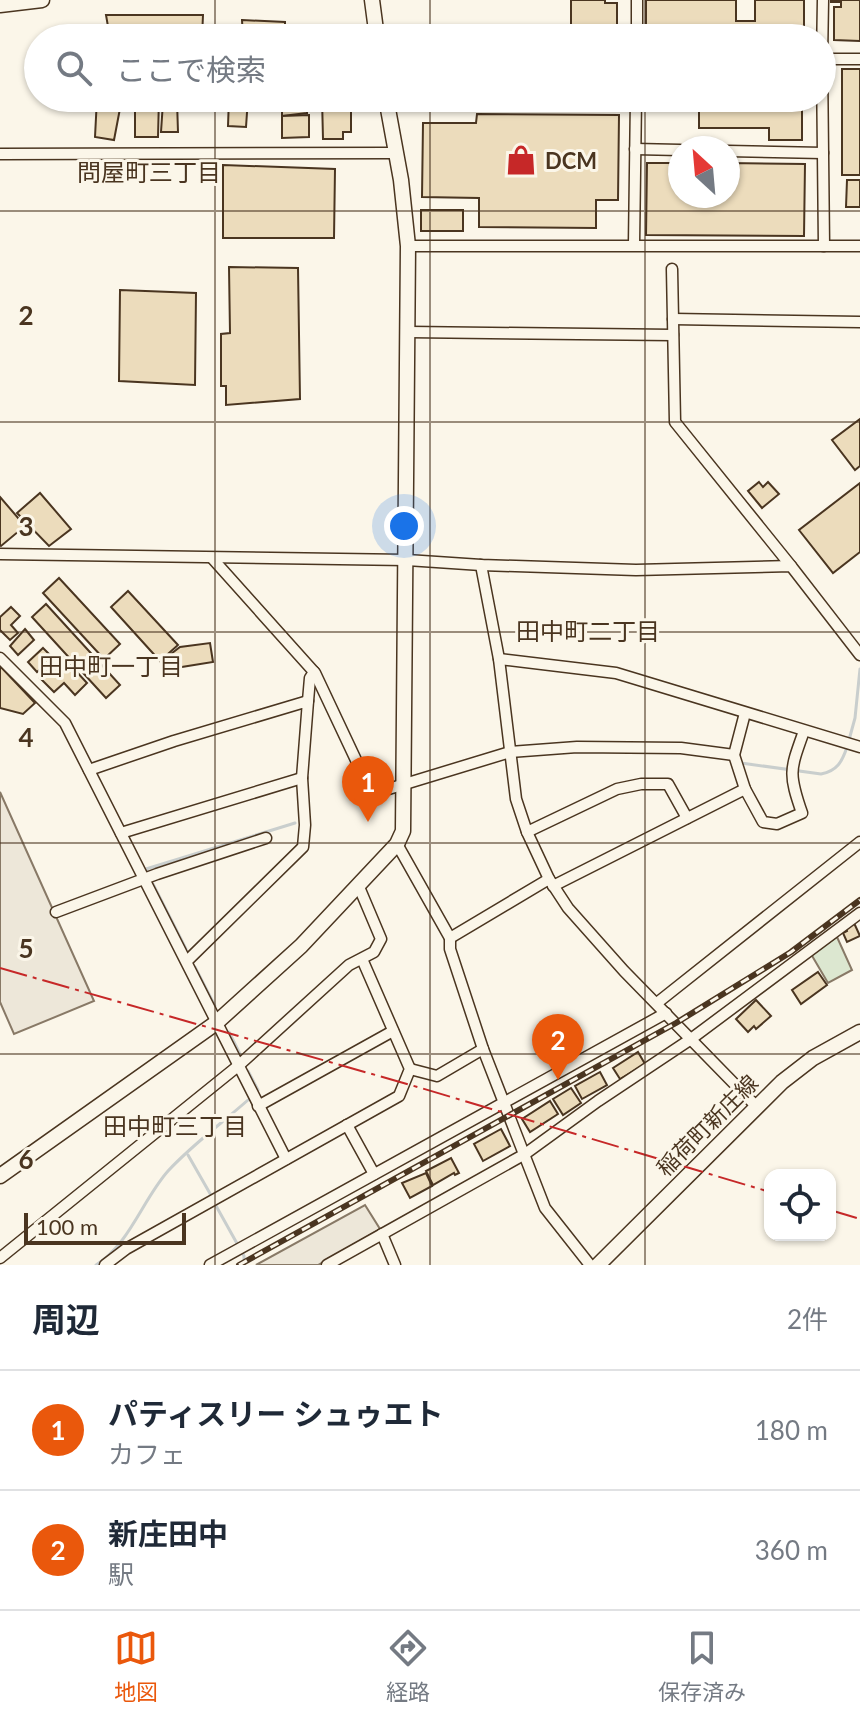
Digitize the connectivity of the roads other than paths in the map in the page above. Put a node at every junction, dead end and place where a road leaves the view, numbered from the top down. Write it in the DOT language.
graph roads {
  1 [pos="42,0"];
  2 [pos="372,0"];
  3 [pos="637,0"];
  4 [pos="823,0"];
  5 [pos="0,5"];
  6 [pos="375,24"];
  7 [pos="637,24"];
  8 [pos="823,24"];
  9 [pos="860,59"];
  10 [pos="836,60"];
  11 [pos="388,112"];
  12 [pos="636,112"];
  13 [pos="823,112"];
  14 [pos="635,149"];
  15 [pos="668,150"];
  16 [pos="740,151"];
  17 [pos="395,153"];
  18 [pos="823,153"];
  19 [pos="0,154"];
  20 [pos="634,244"];
  21 [pos="408,246"];
  22 [pos="824,246"];
  23 [pos="860,246"];
  24 [pos="672,269"];
  25 [pos="673,319"];
  26 [pos="860,322"];
  27 [pos="409,332"];
  28 [pos="673,335"];
  29 [pos="0,554"];
  30 [pos="212,558"];
  31 [pos="407,560"];
  32 [pos="481,565"];
  33 [pos="791,566"];
  34 [pos="860,655"];
  35 [pos="0,658"];
  36 [pos="499,659"];
  37 [pos="314,672"];
  38 [pos="308,701"];
  39 [pos="745,713"];
  40 [pos="804,731"];
  41 [pos="860,747"];
  42 [pos="510,752"];
  43 [pos="734,755"];
  44 [pos="89,770"];
  45 [pos="302,778"];
  46 [pos="404,784"];
  47 [pos="745,789"];
  48 [pos="687,818"];
  49 [pos="527,832"];
  50 [pos="121,833"];
  51 [pos="266,838"];
  52 [pos="860,842"];
  53 [pos="397,844"];
  54 [pos="145,879"];
  55 [pos="551,883"];
  56 [pos="359,887"];
  57 [pos="56,912"];
  58 [pos="860,913"];
  59 [pos="450,938"];
  60 [pos="362,959"];
  61 [pos="187,961"];
  62 [pos="657,1003"];
  63 [pos="666,1013"];
  64 [pos="216,1023"];
  65 [pos="393,1031"];
  66 [pos="860,1032"];
  67 [pos="691,1039"];
  68 [pos="483,1049"];
  69 [pos="238,1066"];
  70 [pos="410,1069"];
  71 [pos="504,1102"];
  72 [pos="258,1106"];
  73 [pos="756,1106"];
  74 [pos="347,1125"];
  75 [pos="525,1154"];
  76 [pos="286,1159"];
  77 [pos="374,1174"];
  78 [pos="0,1176"];
  79 [pos="382,1234"];
  80 [pos="0,1258"];
  81 [pos="105,1265"];
  82 [pos="210,1265"];
  83 [pos="327,1265"];
  84 [pos="395,1265"];
  85 [pos="590,1265"];
  86 [pos="598,1265"];
  1 -- 5 [label="street"];
  2 -- 6 [label="street"];
  3 -- 7 [label="street"];
  4 -- 8 [label="street"];
  9 -- 10 [label="street"];
  11 -- 17 [label="street"];
  12 -- 14 [label="street"];
  13 -- 18 [label="street"];
  14 -- 15 [label="street"];
  14 -- 20 [label="street"];
  16 -- 18 [label="street"];
  17 -- 19 [label="street"];
  17 -- 21 [label="street"];
  18 -- 22 [label="street"];
  20 -- 21 [label="street"];
  20 -- 22 [label="street"];
  21 -- 27 [label="street"];
  22 -- 23 [label="street"];
  24 -- 25 [label="street"];
  25 -- 26 [label="street"];
  25 -- 28 [label="street"];
  27 -- 28 [label="street"];
  27 -- 31 [label="street"];
  28 -- 33 [label="street"];
  29 -- 30 [label="street"];
  30 -- 31 [label="street"];
  30 -- 37 [label="street"];
  31 -- 32 [label="street"];
  31 -- 46 [label="street"];
  32 -- 33 [label="street"];
  32 -- 36 [label="street"];
  33 -- 34 [label="street"];
  35 -- 44 [label="street"];
  36 -- 39 [label="street"];
  36 -- 42 [label="street"];
  37 -- 38 [label="street"];
  37 -- 46 [label="street"];
  38 -- 44 [label="street"];
  38 -- 45 [label="street"];
  39 -- 40 [label="street"];
  39 -- 43 [label="street"];
  40 -- 41 [label="street"];
  40 -- 47 [label="street"];
  42 -- 43 [label="street"];
  42 -- 46 [label="street"];
  42 -- 49 [label="street"];
  43 -- 47 [label="street"];
  44 -- 50 [label="street"];
  45 -- 50 [label="street"];
  45 -- 61 [label="street"];
  46 -- 53 [label="street"];
  47 -- 48 [label="street"];
  48 -- 49 [label="street"];
  48 -- 55 [label="street"];
  49 -- 55 [label="street"];
  50 -- 54 [label="street"];
  51 -- 54 [label="street"];
  52 -- 62 [label="street"];
  53 -- 56 [label="street"];
  53 -- 59 [label="street"];
  54 -- 57 [label="street"];
  54 -- 61 [label="street"];
  55 -- 59 [label="street"];
  55 -- 62 [label="street"];
  56 -- 60 [label="street"];
  56 -- 64 [label="street"];
  58 -- 67 [label="street"];
  59 -- 68 [label="street"];
  60 -- 65 [label="street"];
  60 -- 69 [label="street"];
  61 -- 64 [label="street"];
  62 -- 63 [label="street"];
  63 -- 67 [label="street"];
  63 -- 71 [label="street"];
  64 -- 69 [label="street"];
  64 -- 78 [label="street"];
  65 -- 70 [label="street"];
  65 -- 72 [label="street"];
  66 -- 73 [label="street, 稲荷町新庄線"];
  67 -- 73 [label="street"];
  67 -- 75 [label="street"];
  68 -- 70 [label="street"];
  68 -- 71 [label="street"];
  69 -- 72 [label="street"];
  69 -- 80 [label="street"];
  70 -- 74 [label="street"];
  71 -- 75 [label="street"];
  71 -- 77 [label="street"];
  72 -- 76 [label="street"];
  73 -- 86 [label="street, 稲荷町新庄線"];
  74 -- 76 [label="street"];
  74 -- 77 [label="street"];
  75 -- 79 [label="street"];
  75 -- 85 [label="street"];
  76 -- 81 [label="street"];
  77 -- 82 [label="street"];
  79 -- 83 [label="street"];
  79 -- 84 [label="street"];
}
